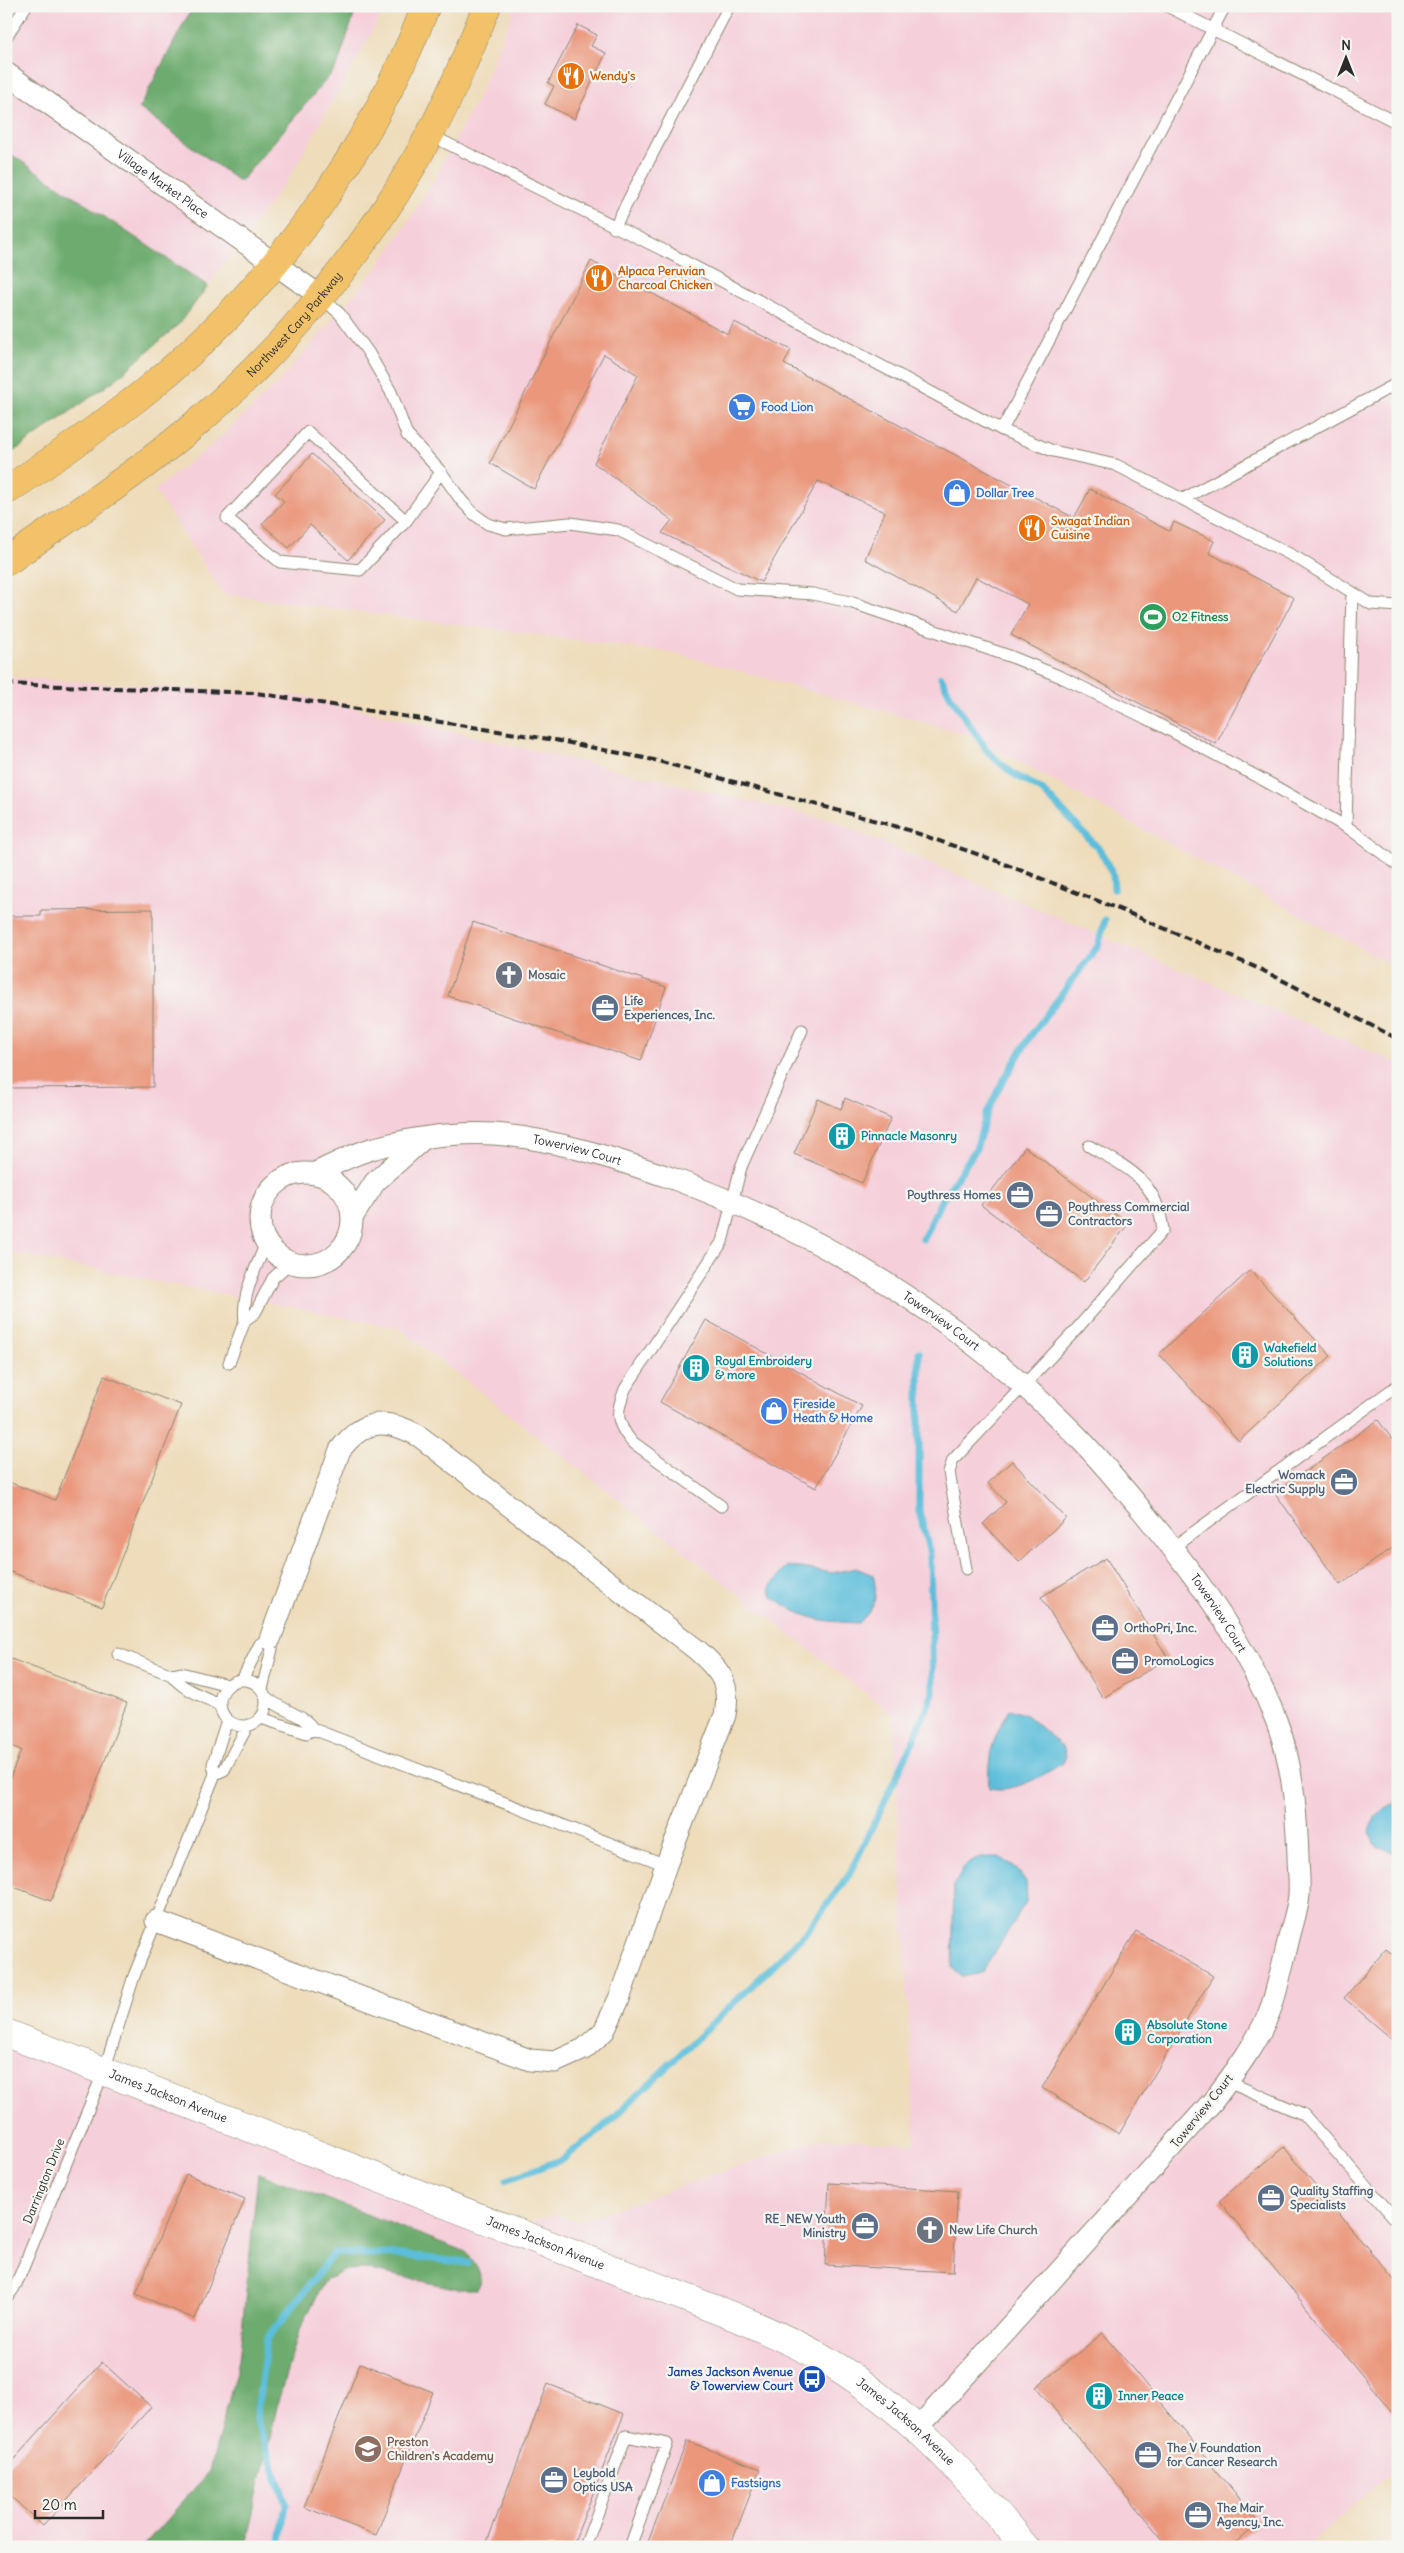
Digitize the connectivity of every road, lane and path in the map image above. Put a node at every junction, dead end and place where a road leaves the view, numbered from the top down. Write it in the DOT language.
graph roads {
  1 [pos="26,6"];
  2 [pos="426,6"];
  3 [pos="487,6"];
  4 [pos="729,6"];
  5 [pos="1167,6"];
  6 [pos="1224,6"];
  7 [pos="1213,29"];
  8 [pos="6,38"];
  9 [pos="6,73"];
  10 [pos="1398,123"];
  11 [pos="430,136"];
  12 [pos="614,228"];
  13 [pos="276,265"];
  14 [pos="320,296"];
  15 [pos="1398,383"];
  16 [pos="1002,430"];
  17 [pos="441,472"];
  18 [pos="6,491"];
  19 [pos="1183,500"];
  20 [pos="406,521"];
  21 [pos="6,562"];
  22 [pos="1352,592"];
  23 [pos="1398,606"];
  24 [pos="1346,827"];
  25 [pos="1398,865"];
  26 [pos="802,1030"];
  27 [pos="423,1139"];
  28 [pos="1089,1146"];
  29 [pos="315,1173"];
  30 [pos="733,1201"];
  31 [pos="353,1216"];
  32 [pos="266,1243"];
  33 [pos="290,1263"];
  34 [pos="246,1320"];
  35 [pos="229,1363"];
  36 [pos="1023,1385"];
  37 [pos="1397,1386"];
  38 [pos="720,1506"];
  39 [pos="1172,1548"];
  40 [pos="966,1569"];
  41 [pos="270,1639"];
  42 [pos="118,1654"];
  43 [pos="172,1676"];
  44 [pos="242,1680"];
  45 [pos="228,1685"];
  46 [pos="264,1693"];
  47 [pos="220,1706"];
  48 [pos="261,1718"];
  49 [pos="227,1720"];
  50 [pos="248,1725"];
  51 [pos="313,1729"];
  52 [pos="214,1774"];
  53 [pos="666,1864"];
  54 [pos="156,1922"];
  55 [pos="6,2033"];
  56 [pos="104,2071"];
  57 [pos="1228,2082"];
  58 [pos="1398,2222"];
  59 [pos="6,2299"];
  60 [pos="918,2428"];
  61 [pos="585,2547"];
  62 [pos="630,2547"];
  63 [pos="1025,2547"];
  1 -- 8 [label="lane"];
  2 -- 13 [label="main road"];
  3 -- 11 [label="main road, Northwest Cary Parkway"];
  4 -- 12 [label="lane"];
  5 -- 7 [label="lane"];
  6 -- 7 [label="lane"];
  7 -- 10 [label="lane"];
  7 -- 16 [label="lane"];
  9 -- 13 [label="street, Village Market Place"];
  11 -- 12 [label="lane"];
  11 -- 14 [label="main road, Northwest Cary Parkway"];
  12 -- 16 [label="lane"];
  13 -- 14 [label="street, Village Market Place"];
  13 -- 18 [label="main road"];
  14 -- 17 [label="lane"];
  14 -- 21 [label="main road, Northwest Cary Parkway"];
  15 -- 19 [label="lane"];
  16 -- 19 [label="lane"];
  17 -- 20 [label="lane"];
  17 -- 24 [label="lane"];
  19 -- 22 [label="lane"];
  20 -- 20 [label="lane"];
  22 -- 23 [label="lane"];
  22 -- 24 [label="lane"];
  24 -- 25 [label="lane"];
  26 -- 30 [label="lane"];
  27 -- 29 [label="street, Towerview Court"];
  27 -- 30 [label="street, Towerview Court"];
  27 -- 31 [label="street"];
  28 -- 36 [label="lane"];
  29 -- 31 [label="street"];
  29 -- 32 [label="street"];
  30 -- 36 [label="street, Towerview Court"];
  30 -- 38 [label="lane"];
  31 -- 33 [label="street"];
  32 -- 33 [label="street"];
  32 -- 34 [label="lane"];
  33 -- 34 [label="lane"];
  34 -- 35 [label="lane"];
  36 -- 39 [label="street, Towerview Court"];
  36 -- 40 [label="lane"];
  37 -- 39 [label="lane"];
  39 -- 57 [label="street, Towerview Court"];
  41 -- 44 [label="lane"];
  41 -- 46 [label="lane"];
  41 -- 53 [label="street"];
  42 -- 43 [label="lane"];
  43 -- 45 [label="lane"];
  43 -- 47 [label="lane"];
  44 -- 45 [label="lane"];
  44 -- 46 [label="lane"];
  45 -- 47 [label="lane"];
  46 -- 48 [label="lane"];
  46 -- 51 [label="lane"];
  47 -- 49 [label="lane"];
  48 -- 50 [label="lane"];
  48 -- 51 [label="lane"];
  49 -- 50 [label="lane"];
  49 -- 52 [label="lane"];
  50 -- 52 [label="lane"];
  51 -- 53 [label="lane"];
  52 -- 54 [label="lane, Darrington Drive"];
  53 -- 54 [label="street"];
  54 -- 56 [label="lane, Darrington Drive"];
  55 -- 56 [label="street, James Jackson Avenue"];
  56 -- 59 [label="lane, Darrington Drive"];
  56 -- 60 [label="street, James Jackson Avenue"];
  57 -- 58 [label="lane"];
  57 -- 60 [label="street, Towerview Court"];
  60 -- 63 [label="street, James Jackson Avenue"];
  61 -- 62 [label="lane"];
}
